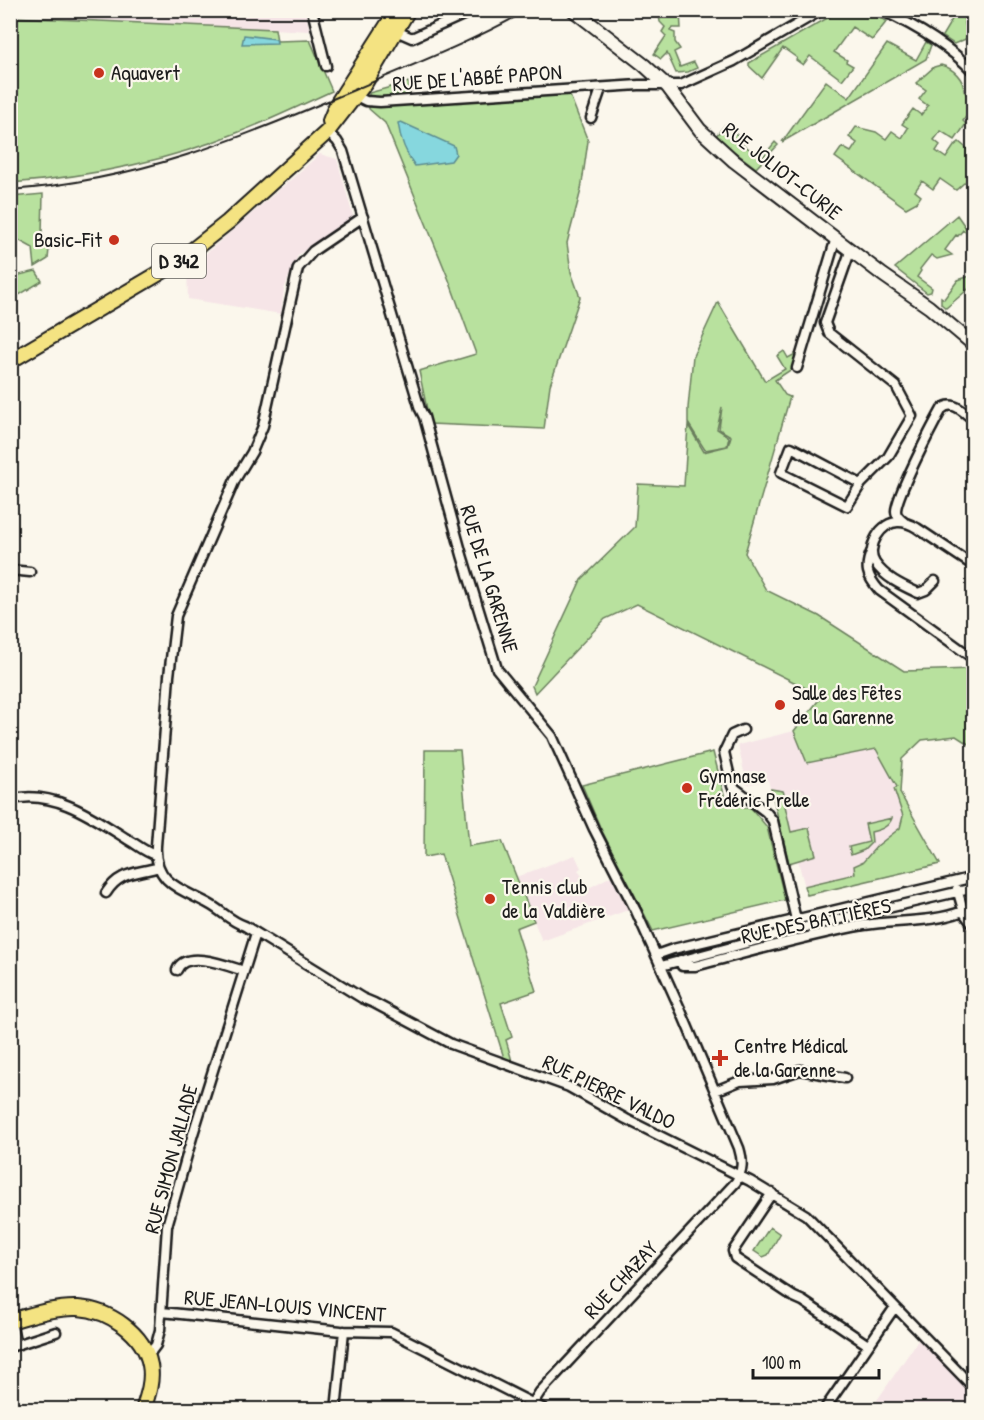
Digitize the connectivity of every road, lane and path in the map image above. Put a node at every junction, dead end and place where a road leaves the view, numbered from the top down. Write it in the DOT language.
graph roads {
  1 [pos="312,10"];
  2 [pos="397,10"];
  3 [pos="408,10"];
  4 [pos="474,10"];
  5 [pos="822,10"];
  6 [pos="881,10"];
  7 [pos="574,12"];
  8 [pos="396,31"];
  9 [pos="326,66"];
  10 [pos="974,72"];
  11 [pos="667,86"];
  12 [pos="601,89"];
  13 [pos="356,96"];
  14 [pos="591,118"];
  15 [pos="327,132"];
  16 [pos="363,217"];
  17 [pos="836,238"];
  18 [pos="851,249"];
  19 [pos="974,345"];
  20 [pos="10,361"];
  21 [pos="797,368"];
  22 [pos="974,420"];
  23 [pos="861,484"];
  24 [pos="907,523"];
  25 [pos="872,550"];
  26 [pos="974,566"];
  27 [pos="10,570"];
  28 [pos="30,572"];
  29 [pos="935,581"];
  30 [pos="974,659"];
  31 [pos="743,730"];
  32 [pos="10,800"];
  33 [pos="155,855"];
  34 [pos="159,867"];
  35 [pos="974,877"];
  36 [pos="957,887"];
  37 [pos="974,888"];
  38 [pos="106,893"];
  39 [pos="963,911"];
  40 [pos="797,925"];
  41 [pos="974,926"];
  42 [pos="256,933"];
  43 [pos="800,939"];
  44 [pos="656,956"];
  45 [pos="680,960"];
  46 [pos="661,966"];
  47 [pos="177,970"];
  48 [pos="244,971"];
  49 [pos="845,1078"];
  50 [pos="715,1091"];
  51 [pos="740,1176"];
  52 [pos="772,1193"];
  53 [pos="895,1307"];
  54 [pos="162,1312"];
  55 [pos="11,1321"];
  56 [pos="344,1331"];
  57 [pos="56,1332"];
  58 [pos="868,1345"];
  59 [pos="13,1346"];
  60 [pos="147,1357"];
  61 [pos="974,1388"];
  62 [pos="532,1406"];
  63 [pos="143,1410"];
  64 [pos="336,1410"];
  65 [pos="546,1410"];
  66 [pos="824,1410"];
  1 -- 9 [label="street"];
  2 -- 15 [label="main road, D 342"];
  3 -- 8 [label="main road, D 342"];
  4 -- 8 [label="street"];
  5 -- 11 [label="street, RUE DE L'ABBÉ PAPON"];
  6 -- 10 [label="street"];
  7 -- 11 [label="main road, RUE JOLIOT-CURIE"];
  8 -- 13 [label="main road, D 342"];
  11 -- 12 [label="street, RUE DE L'ABBÉ PAPON"];
  11 -- 17 [label="main road, RUE JOLIOT-CURIE"];
  12 -- 13 [label="street, RUE DE L'ABBÉ PAPON"];
  12 -- 14 [label="street"];
  13 -- 15 [label="main road, D 342"];
  15 -- 16 [label="street, RUE DE LA GARENNE"];
  15 -- 20 [label="main road, D 342"];
  16 -- 33 [label="street"];
  16 -- 44 [label="street, RUE DE LA GARENNE"];
  17 -- 18 [label="main road, RUE JOLIOT-CURIE"];
  17 -- 21 [label="street"];
  18 -- 19 [label="main road, RUE JOLIOT-CURIE"];
  18 -- 23 [label="street"];
  22 -- 24 [label="street"];
  23 -- 23 [label="street"];
  24 -- 25 [label="street"];
  24 -- 26 [label="street"];
  25 -- 29 [label="street"];
  25 -- 30 [label="street"];
  27 -- 28 [label="street"];
  31 -- 40 [label="street"];
  32 -- 33 [label="street"];
  33 -- 34 [label="street, RUE PIERRE VALDO"];
  34 -- 38 [label="street"];
  34 -- 42 [label="street, RUE PIERRE VALDO"];
  35 -- 36 [label="street"];
  36 -- 37 [label="street"];
  36 -- 39 [label="street"];
  36 -- 40 [label="street"];
  39 -- 41 [label="street"];
  39 -- 43 [label="street, RUE DES BATTIÈRES"];
  40 -- 43 [label="street"];
  40 -- 44 [label="street"];
  40 -- 45 [label="street"];
  42 -- 48 [label="street, RUE SIMON JALLADE"];
  42 -- 51 [label="street, RUE PIERRE VALDO"];
  43 -- 45 [label="street, RUE DES BATTIÈRES"];
  44 -- 46 [label="street, RUE DE LA GARENNE"];
  45 -- 46 [label="street"];
  46 -- 50 [label="street, RUE DE LA GARENNE"];
  47 -- 48 [label="street"];
  48 -- 54 [label="street, RUE SIMON JALLADE"];
  49 -- 50 [label="street"];
  50 -- 51 [label="street, RUE DE LA GARENNE"];
  51 -- 52 [label="street, RUE PIERRE VALDO"];
  51 -- 62 [label="street, RUE CHAZAY"];
  52 -- 53 [label="street, RUE PIERRE VALDO"];
  52 -- 58 [label="street"];
  53 -- 58 [label="street"];
  53 -- 61 [label="street, RUE PIERRE VALDO"];
  54 -- 56 [label="street, RUE JEAN-LOUIS VINCENT"];
  54 -- 60 [label="street, RUE SIMON JALLADE"];
  55 -- 59 [label="street"];
  55 -- 60 [label="main road"];
  56 -- 62 [label="street, RUE JEAN-LOUIS VINCENT"];
  56 -- 64 [label="street"];
  57 -- 59 [label="street"];
  58 -- 66 [label="street"];
  60 -- 63 [label="main road"];
  62 -- 65 [label="street, RUE JEAN-LOUIS VINCENT"];
}
